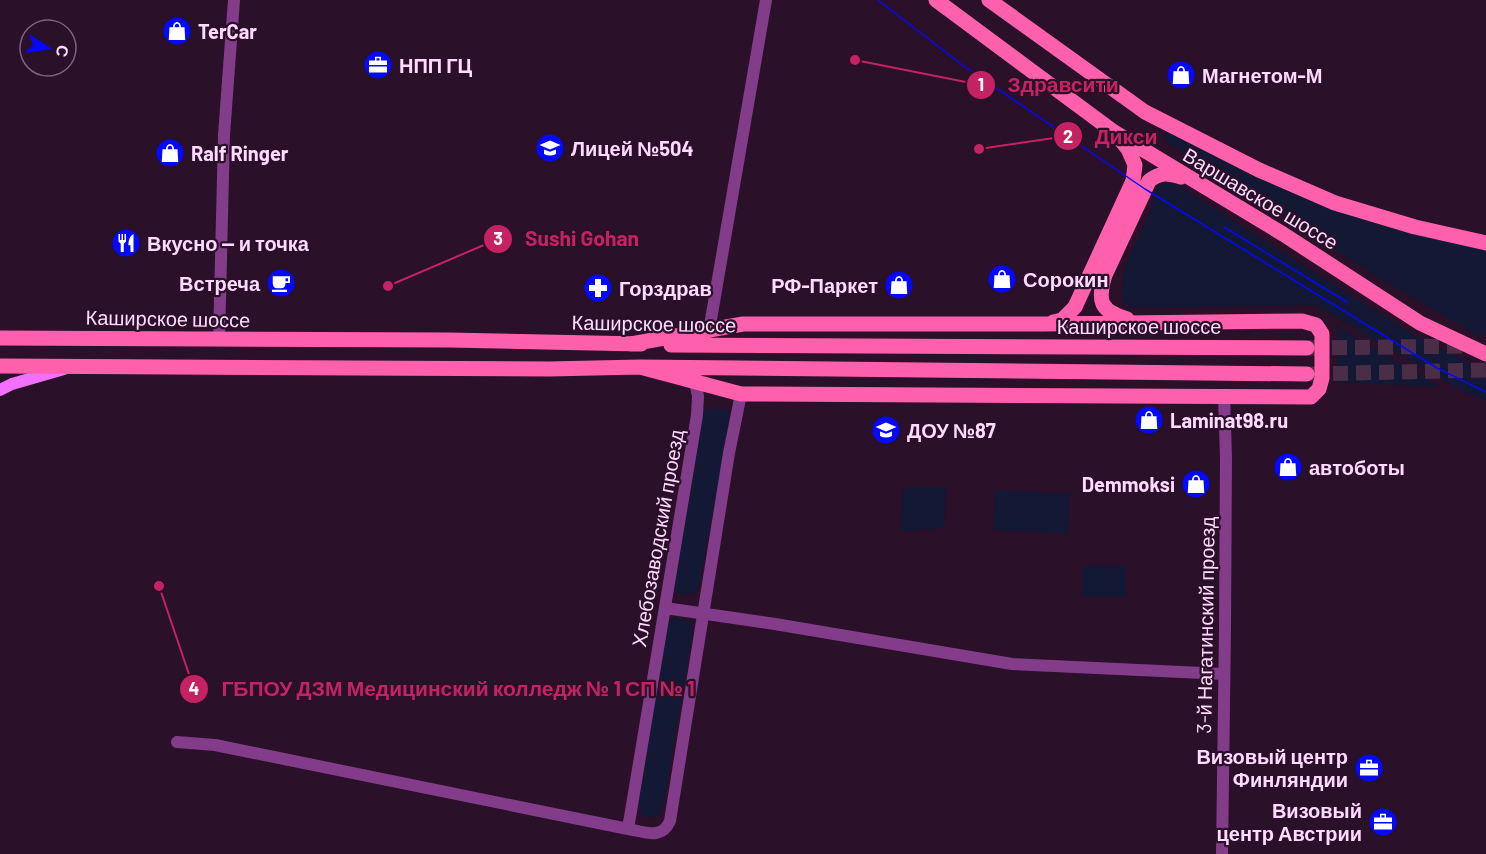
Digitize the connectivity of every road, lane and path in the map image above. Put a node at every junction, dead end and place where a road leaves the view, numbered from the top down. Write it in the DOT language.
graph roads {
  1 [pos="234,0"];
  2 [pos="766,0"];
  3 [pos="936,0"];
  4 [pos="989,0"];
  5 [pos="1114,132"];
  6 [pos="1188,178"];
  7 [pos="1486,243"];
  8 [pos="1135,321"];
  9 [pos="1043,324"];
  10 [pos="709,331"];
  11 [pos="0,332"];
  12 [pos="22,337"];
  13 [pos="0,338"];
  14 [pos="219,340"];
  15 [pos="631,344"];
  16 [pos="1470,345"];
  17 [pos="1486,345"];
  18 [pos="1307,348"];
  19 [pos="1486,354"];
  20 [pos="77,365"];
  21 [pos="0,366"];
  22 [pos="640,367"];
  23 [pos="1307,374"];
  24 [pos="694,382"];
  25 [pos="0,390"];
  26 [pos="741,394"];
  27 [pos="1224,396"];
  28 [pos="665,608"];
  29 [pos="703,613"];
  30 [pos="1224,675"];
  31 [pos="177,742"];
  32 [pos="628,829"];
  33 [pos="1222,854"];
  1 -- 14 [label="street"];
  2 -- 10 [label="street"];
  3 -- 5 [label="main road, Варшавское шоссе"];
  4 -- 7 [label="main road, Варшавское шоссе"];
  5 -- 6 [label="main road, Варшавское шоссе"];
  5 -- 9 [label="main road"];
  6 -- 8 [label="main road"];
  6 -- 16 [label="main road, Варшавское шоссе"];
  8 -- 9 [label="main road"];
  8 -- 27 [label="main road"];
  9 -- 10 [label="main road"];
  10 -- 15 [label="main road"];
  11 -- 12 [label="main road"];
  12 -- 13 [label="main road, Каширское шоссе"];
  12 -- 14 [label="main road, Каширское шоссе"];
  14 -- 15 [label="main road, Каширское шоссе"];
  15 -- 18 [label="main road, Каширское шоссе"];
  16 -- 17 [label="main road"];
  16 -- 19 [label="main road, Варшавское шоссе"];
  20 -- 21 [label="main road"];
  20 -- 22 [label="main road"];
  20 -- 25 [label="main road"];
  22 -- 23 [label="main road"];
  22 -- 24 [label="main road"];
  24 -- 26 [label="main road"];
  24 -- 28 [label="street, Хлебозаводский проезд"];
  26 -- 27 [label="main road"];
  26 -- 29 [label="street"];
  27 -- 30 [label="street, 3-й Нагатинский проезд"];
  28 -- 29 [label="street"];
  28 -- 32 [label="street, Хлебозаводский проезд"];
  29 -- 30 [label="street"];
  29 -- 32 [label="street"];
  30 -- 33 [label="street, 3-й Нагатинский проезд"];
  31 -- 32 [label="street"];
}
